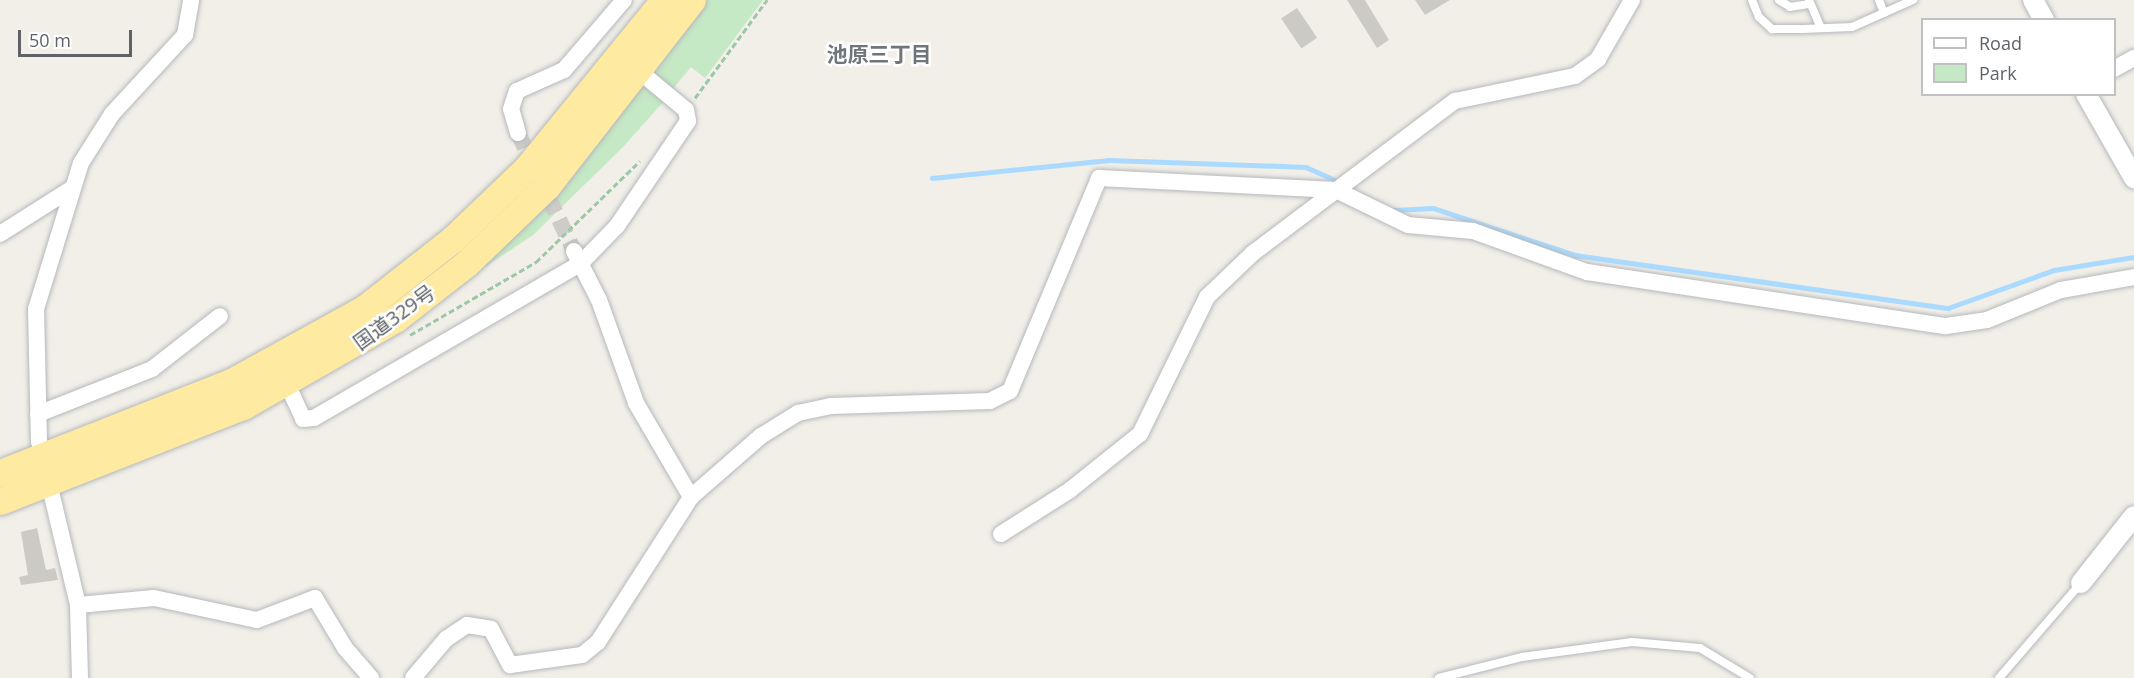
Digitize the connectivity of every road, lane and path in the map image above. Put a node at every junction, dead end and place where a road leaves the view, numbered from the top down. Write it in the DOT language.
graph roads {
  1 [pos="191,0"];
  2 [pos="624,0"];
  3 [pos="663,0"];
  4 [pos="692,0"];
  5 [pos="767,0"];
  6 [pos="1632,0"];
  7 [pos="1752,0"];
  8 [pos="1779,0"];
  9 [pos="1879,0"];
  10 [pos="1913,0"];
  11 [pos="2032,0"];
  12 [pos="1809,2"];
  13 [pos="1884,13"];
  14 [pos="2043,18"];
  15 [pos="1821,28"];
  16 [pos="2134,58"];
  17 [pos="2116,68"];
  18 [pos="640,72"];
  19 [pos="2087,96"];
  20 [pos="686,110"];
  21 [pos="518,133"];
  22 [pos="648,152"];
  23 [pos="2134,178"];
  24 [pos="71,189"];
  25 [pos="1337,189"];
  26 [pos="0,234"];
  27 [pos="577,257"];
  28 [pos="2134,277"];
  29 [pos="220,316"];
  30 [pos="406,338"];
  31 [pos="287,384"];
  32 [pos="38,414"];
  33 [pos="42,457"];
  34 [pos="0,473"];
  35 [pos="48,484"];
  36 [pos="691,497"];
  37 [pos="0,501"];
  38 [pos="2134,516"];
  39 [pos="1001,534"];
  40 [pos="2081,583"];
  41 [pos="78,605"];
  42 [pos="80,678"];
  43 [pos="371,678"];
  44 [pos="413,678"];
  45 [pos="1439,678"];
  46 [pos="1750,678"];
  47 [pos="1999,678"];
  1 -- 24 [label="street"];
  2 -- 21 [label="street"];
  3 -- 33 [label="highway, 国道329号"];
  4 -- 18 [label="highway, 国道329号"];
  5 -- 20 [label="path"];
  6 -- 25 [label="street"];
  7 -- 15 [label="lane"];
  8 -- 12 [label="lane"];
  9 -- 13 [label="lane"];
  10 -- 13 [label="lane"];
  11 -- 14 [label="street"];
  12 -- 15 [label="lane"];
  13 -- 15 [label="lane"];
  16 -- 17 [label="street"];
  18 -- 20 [label="street"];
  18 -- 31 [label="highway, 国道329号"];
  19 -- 23 [label="street"];
  20 -- 27 [label="street"];
  22 -- 30 [label="path"];
  24 -- 26 [label="street"];
  24 -- 32 [label="street"];
  25 -- 28 [label="street"];
  25 -- 36 [label="street"];
  25 -- 39 [label="street"];
  27 -- 31 [label="street"];
  27 -- 36 [label="street"];
  29 -- 32 [label="street"];
  31 -- 35 [label="highway, 国道329号"];
  32 -- 33 [label="street"];
  33 -- 34 [label="highway, 国道329号"];
  33 -- 35 [label="street"];
  35 -- 37 [label="highway, 国道329号"];
  35 -- 41 [label="street"];
  36 -- 44 [label="street"];
  38 -- 40 [label="street"];
  40 -- 47 [label="lane"];
  41 -- 42 [label="street"];
  41 -- 43 [label="street"];
  45 -- 46 [label="lane"];
}
